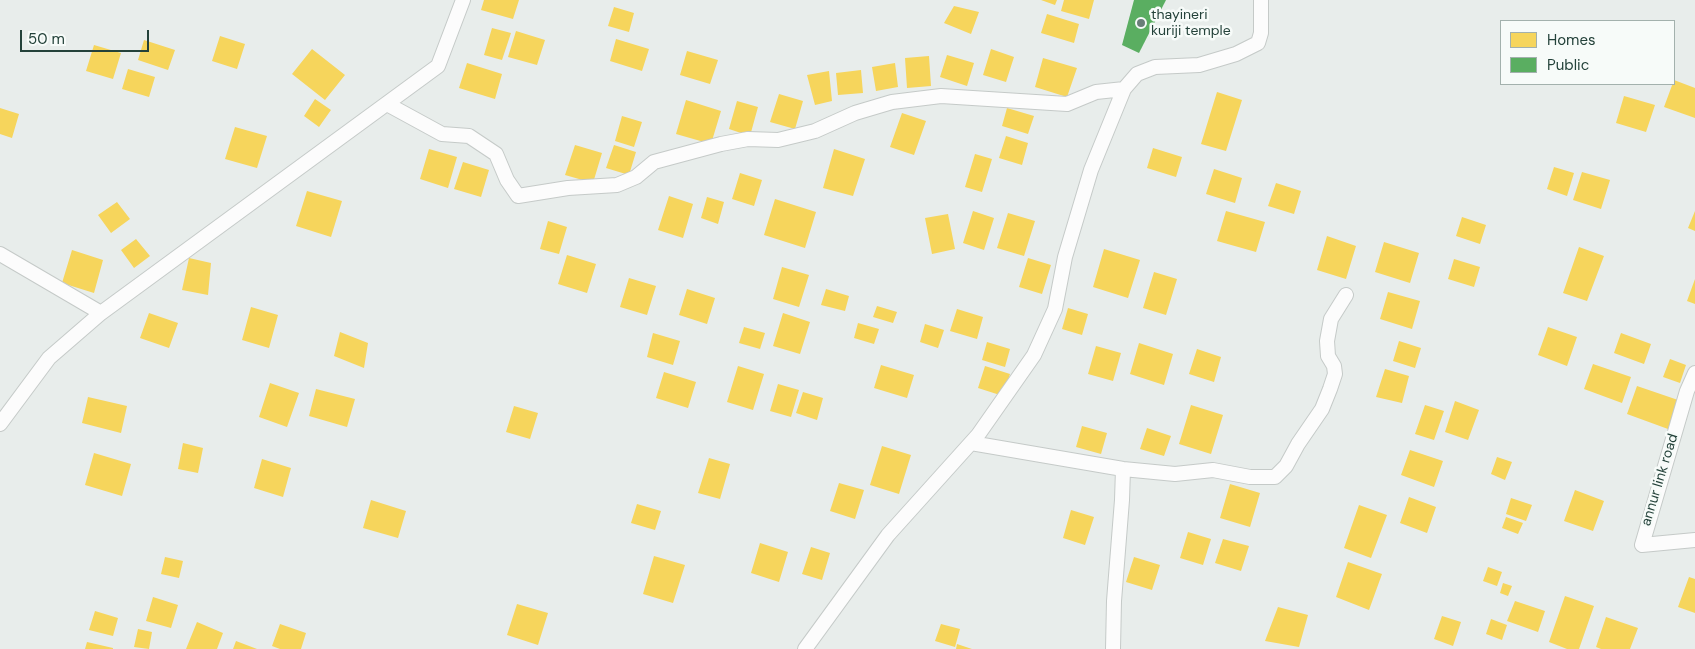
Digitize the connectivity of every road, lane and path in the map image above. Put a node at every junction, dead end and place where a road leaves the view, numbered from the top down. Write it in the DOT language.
graph roads {
  1 [pos="463,0"];
  2 [pos="1261,0"];
  3 [pos="1124,89"];
  4 [pos="387,104"];
  5 [pos="0,254"];
  6 [pos="1346,295"];
  7 [pos="101,313"];
  8 [pos="1695,373"];
  9 [pos="0,424"];
  10 [pos="971,443"];
  11 [pos="1123,469"];
  12 [pos="1691,540"];
  13 [pos="805,649"];
  14 [pos="1114,649"];
  1 -- 4 [label="street"];
  2 -- 3 [label="street"];
  3 -- 4 [label="street"];
  3 -- 10 [label="street"];
  4 -- 7 [label="street"];
  5 -- 7 [label="street"];
  6 -- 11 [label="street"];
  7 -- 9 [label="street"];
  8 -- 12 [label="street, annur link road"];
  10 -- 11 [label="street"];
  10 -- 13 [label="street"];
  11 -- 14 [label="street"];
}
